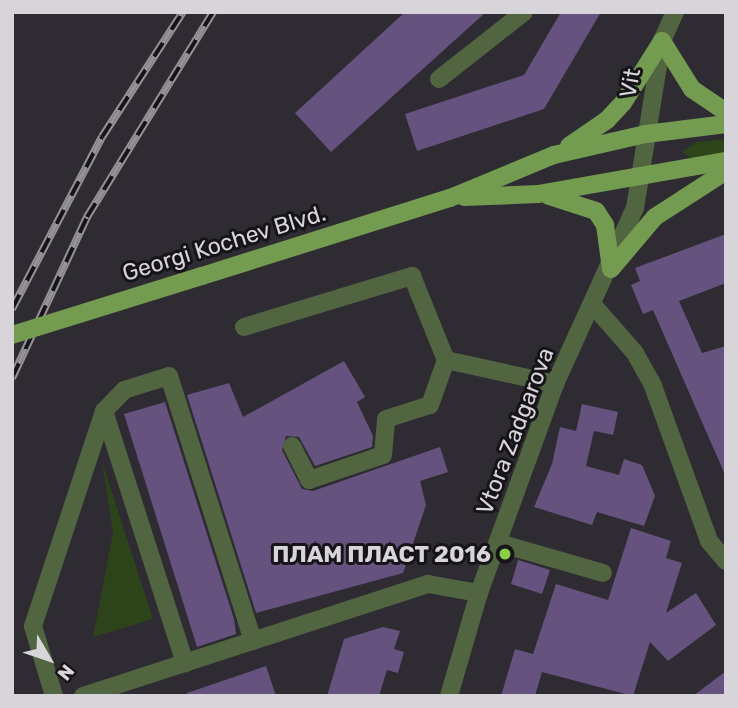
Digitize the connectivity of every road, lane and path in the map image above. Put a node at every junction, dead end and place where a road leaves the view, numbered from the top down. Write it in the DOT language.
graph roads {
  1 [pos="524,12"];
  2 [pos="675,12"];
  3 [pos="662,41"];
  4 [pos="439,79"];
  5 [pos="726,113"];
  6 [pos="726,124"];
  7 [pos="646,134"];
  8 [pos="554,155"];
  9 [pos="726,161"];
  10 [pos="726,171"];
  11 [pos="642,176"];
  12 [pos="538,194"];
  13 [pos="450,198"];
  14 [pos="611,268"];
  15 [pos="593,305"];
  16 [pos="244,327"];
  17 [pos="12,335"];
  18 [pos="446,360"];
  19 [pos="555,384"];
  20 [pos="104,411"];
  21 [pos="292,446"];
  22 [pos="499,543"];
  23 [pos="726,561"];
  24 [pos="603,573"];
  25 [pos="479,593"];
  26 [pos="253,641"];
  27 [pos="185,663"];
  28 [pos="54,696"];
  29 [pos="83,696"];
  30 [pos="449,696"];
  1 -- 4 [label="street"];
  2 -- 3 [label="street, Vit"];
  3 -- 5 [label="main road"];
  3 -- 7 [label="street, Vit"];
  3 -- 8 [label="main road"];
  6 -- 7 [label="main road, Georgi Kochev Blvd."];
  7 -- 8 [label="main road, Georgi Kochev Blvd."];
  7 -- 11 [label="street, Vit"];
  8 -- 13 [label="main road, Georgi Kochev Blvd."];
  9 -- 11 [label="main road, Georgi Kochev Blvd."];
  10 -- 14 [label="main road"];
  11 -- 12 [label="main road, Georgi Kochev Blvd."];
  11 -- 14 [label="street, Vtora Zadgarova"];
  12 -- 13 [label="main road, Georgi Kochev Blvd."];
  12 -- 14 [label="main road"];
  13 -- 17 [label="main road, Georgi Kochev Blvd., bridge"];
  14 -- 15 [label="street, Vtora Zadgarova"];
  15 -- 19 [label="street, Vtora Zadgarova"];
  15 -- 23 [label="street"];
  16 -- 18 [label="street"];
  18 -- 19 [label="street"];
  18 -- 21 [label="street"];
  19 -- 22 [label="street, Vtora Zadgarova"];
  20 -- 26 [label="street"];
  20 -- 27 [label="street"];
  20 -- 28 [label="street"];
  22 -- 24 [label="street"];
  22 -- 25 [label="street, Vtora Zadgarova"];
  25 -- 26 [label="street"];
  25 -- 30 [label="street, Vtora Zadgarova"];
  26 -- 27 [label="street"];
  27 -- 29 [label="street"];
}
